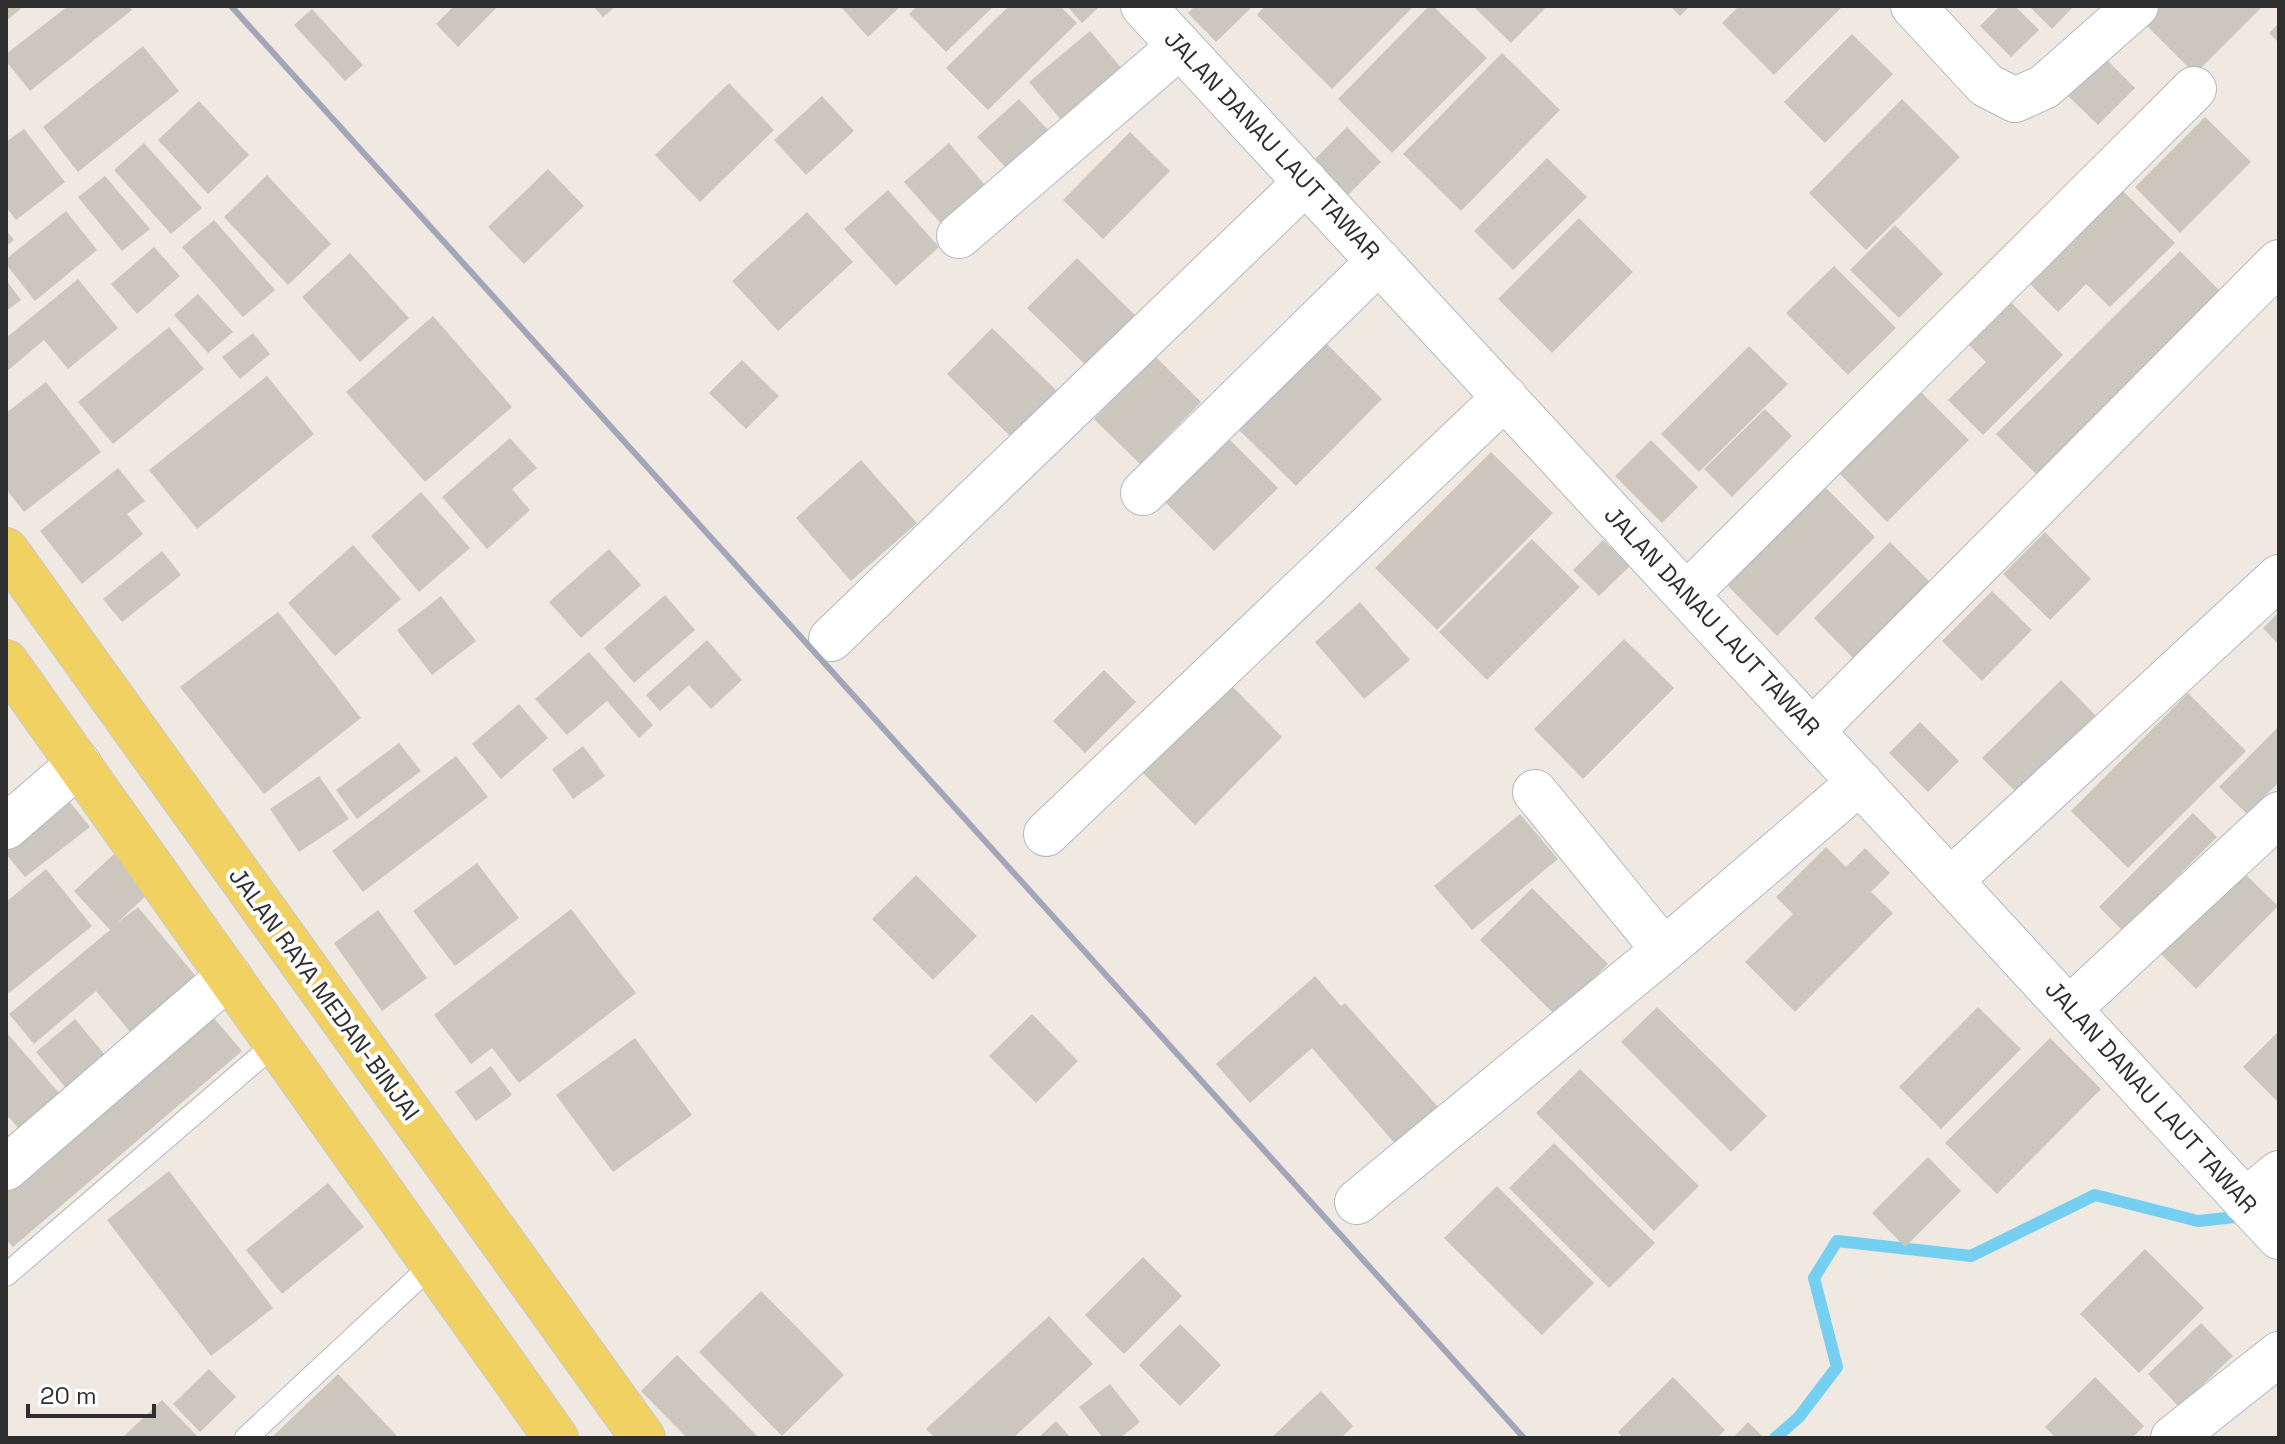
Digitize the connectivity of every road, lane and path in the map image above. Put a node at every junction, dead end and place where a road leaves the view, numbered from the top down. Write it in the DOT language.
graph roads {
  1 [pos="1143,6"];
  2 [pos="1913,6"];
  3 [pos="2136,6"];
  4 [pos="1180,46"];
  5 [pos="2194,89"];
  6 [pos="1306,182"];
  7 [pos="959,236"];
  8 [pos="1379,261"];
  9 [pos="2279,262"];
  10 [pos="1505,397"];
  11 [pos="1143,493"];
  12 [pos="6,550"];
  13 [pos="2279,577"];
  14 [pos="1687,594"];
  15 [pos="831,639"];
  16 [pos="6,662"];
  17 [pos="1813,730"];
  18 [pos="79,764"];
  19 [pos="1860,782"];
  20 [pos="1535,792"];
  21 [pos="2279,814"];
  22 [pos="6,827"];
  23 [pos="1046,834"];
  24 [pos="1951,880"];
  25 [pos="1664,950"];
  26 [pos="229,976"];
  27 [pos="2070,1008"];
  28 [pos="276,1043"];
  29 [pos="6,1168"];
  30 [pos="2279,1173"];
  31 [pos="1357,1202"];
  32 [pos="2259,1217"];
  33 [pos="433,1264"];
  34 [pos="6,1275"];
  35 [pos="2279,1354"];
  36 [pos="2193,1432"];
  37 [pos="246,1438"];
  38 [pos="556,1438"];
  39 [pos="643,1438"];
  1 -- 4 [label="street, JALAN DANAU LAUT TAWAR"];
  2 -- 3 [label="street"];
  4 -- 6 [label="street, JALAN DANAU LAUT TAWAR"];
  4 -- 7 [label="street"];
  5 -- 14 [label="street"];
  6 -- 8 [label="street, JALAN DANAU LAUT TAWAR"];
  6 -- 15 [label="street"];
  8 -- 10 [label="street, JALAN DANAU LAUT TAWAR"];
  8 -- 11 [label="street"];
  9 -- 17 [label="street"];
  10 -- 14 [label="street, JALAN DANAU LAUT TAWAR"];
  10 -- 23 [label="street"];
  12 -- 39 [label="main road, JALAN RAYA MEDAN-BINJAI"];
  13 -- 24 [label="street"];
  14 -- 17 [label="street, JALAN DANAU LAUT TAWAR"];
  16 -- 18 [label="main road"];
  17 -- 19 [label="street, JALAN DANAU LAUT TAWAR"];
  18 -- 22 [label="street"];
  18 -- 26 [label="main road"];
  19 -- 24 [label="street, JALAN DANAU LAUT TAWAR"];
  19 -- 25 [label="street"];
  20 -- 25 [label="street"];
  21 -- 27 [label="street"];
  24 -- 27 [label="street, JALAN DANAU LAUT TAWAR"];
  25 -- 31 [label="street"];
  26 -- 28 [label="main road"];
  26 -- 29 [label="street"];
  27 -- 32 [label="street, JALAN DANAU LAUT TAWAR"];
  28 -- 33 [label="main road"];
  28 -- 34 [label="lane"];
  30 -- 32 [label="street"];
  33 -- 37 [label="lane"];
  33 -- 38 [label="main road"];
  35 -- 36 [label="street"];
}
